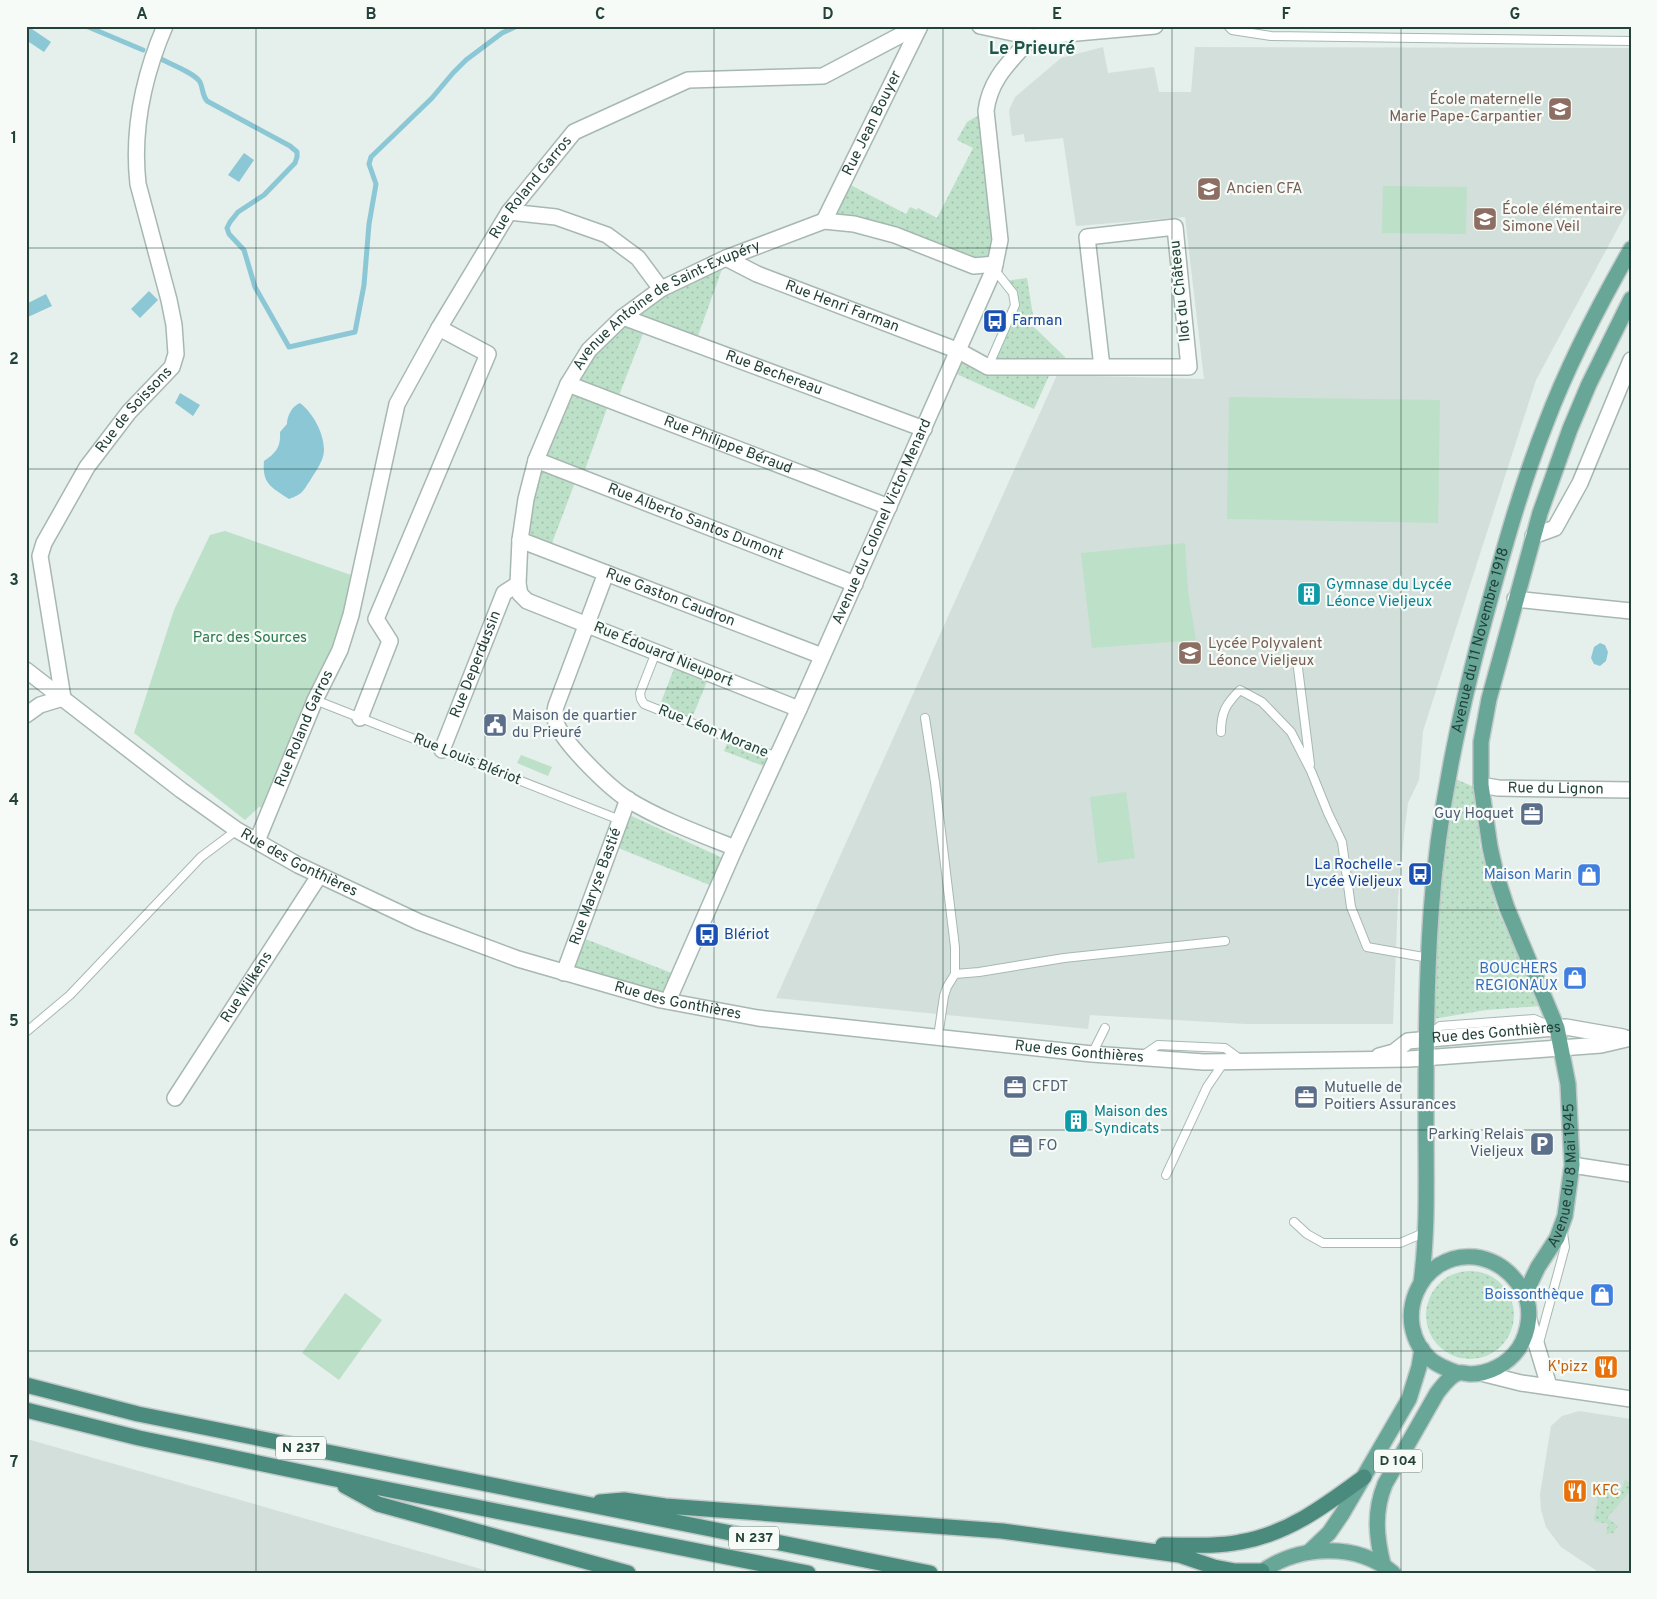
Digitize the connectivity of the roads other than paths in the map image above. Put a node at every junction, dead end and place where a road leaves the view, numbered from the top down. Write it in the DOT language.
graph roads {
  1 [pos="165,26"];
  2 [pos="919,26"];
  3 [pos="980,26"];
  4 [pos="1154,26"];
  5 [pos="1228,26"];
  6 [pos="1033,32"];
  7 [pos="1631,41"];
  8 [pos="508,212"];
  9 [pos="824,221"];
  10 [pos="1631,249"];
  11 [pos="726,258"];
  12 [pos="995,266"];
  13 [pos="661,290"];
  14 [pos="1631,299"];
  15 [pos="623,317"];
  16 [pos="439,328"];
  17 [pos="959,351"];
  18 [pos="1631,360"];
  19 [pos="988,367"];
  20 [pos="1102,367"];
  21 [pos="568,384"];
  22 [pos="924,429"];
  23 [pos="536,460"];
  24 [pos="889,507"];
  25 [pos="1533,536"];
  26 [pos="520,540"];
  27 [pos="606,573"];
  28 [pos="518,584"];
  29 [pos="855,584"];
  30 [pos="1516,600"];
  31 [pos="1631,611"];
  32 [pos="351,615"];
  33 [pos="376,619"];
  34 [pos="587,625"];
  35 [pos="656,652"];
  36 [pos="822,656"];
  37 [pos="1297,660"];
  38 [pos="26,670"];
  39 [pos="63,698"];
  40 [pos="315,700"];
  41 [pos="799,709"];
  42 [pos="26,715"];
  43 [pos="360,718"];
  44 [pos="925,718"];
  45 [pos="1221,732"];
  46 [pos="442,750"];
  47 [pos="777,757"];
  48 [pos="1311,771"];
  49 [pos="1481,786"];
  50 [pos="1631,790"];
  51 [pos="628,799"];
  52 [pos="620,820"];
  53 [pos="237,830"];
  54 [pos="257,841"];
  55 [pos="734,848"];
  56 [pos="320,876"];
  57 [pos="1225,941"];
  58 [pos="1429,958"];
  59 [pos="564,973"];
  60 [pos="955,974"];
  61 [pos="668,1001"];
  62 [pos="1105,1028"];
  63 [pos="1557,1028"];
  64 [pos="26,1032"];
  65 [pos="938,1037"];
  66 [pos="1630,1038"];
  67 [pos="1426,1039"];
  68 [pos="1562,1049"];
  69 [pos="1092,1054"];
  70 [pos="1140,1058"];
  71 [pos="1426,1058"];
  72 [pos="1368,1059"];
  73 [pos="1224,1061"];
  74 [pos="1242,1061"];
  75 [pos="175,1098"];
  76 [pos="1572,1165"];
  77 [pos="1631,1174"];
  78 [pos="1166,1176"];
  79 [pos="1294,1222"];
  80 [pos="1562,1227"];
  81 [pos="1426,1232"];
  82 [pos="1421,1283"];
  83 [pos="1525,1294"];
  84 [pos="1529,1320"];
  85 [pos="1538,1347"];
  86 [pos="1422,1349"];
  87 [pos="1458,1373"];
  88 [pos="1481,1373"];
  89 [pos="26,1385"];
  90 [pos="1549,1386"];
  91 [pos="1631,1399"];
  92 [pos="26,1410"];
  93 [pos="1364,1477"];
  94 [pos="330,1478"];
  95 [pos="578,1503"];
  96 [pos="1116,1546"];
  97 [pos="1309,1552"];
  98 [pos="1388,1568"];
  99 [pos="1261,1572"];
  100 [pos="628,1573"];
  101 [pos="808,1573"];
  102 [pos="930,1573"];
  1 -- 39 [label="street, Rue de Soissons"];
  2 -- 8 [label="street, Rue Roland Garros"];
  2 -- 9 [label="street, Rue Jean Bouyer"];
  3 -- 6 [label="street"];
  4 -- 6 [label="street"];
  5 -- 7 [label="lane"];
  6 -- 12 [label="street, Avenue du Colonel Victor Menard"];
  8 -- 13 [label="street"];
  8 -- 16 [label="street, Rue Roland Garros"];
  9 -- 11 [label="street, Avenue Antoine de Saint-Exupéry"];
  9 -- 12 [label="street, Avenue Antoine de Saint-Exupéry"];
  10 -- 58 [label="main road, Avenue du 11 Novembre 1918"];
  11 -- 13 [label="street, Avenue Antoine de Saint-Exupéry"];
  11 -- 17 [label="street, Rue Henri Farman"];
  12 -- 17 [label="street, Avenue du Colonel Victor Menard"];
  12 -- 19 [label="lane"];
  13 -- 15 [label="street, Avenue Antoine de Saint-Exupéry"];
  14 -- 25 [label="main road, Avenue du 11 Novembre 1918"];
  15 -- 21 [label="street, Avenue Antoine de Saint-Exupéry"];
  15 -- 22 [label="street, Rue Bechereau"];
  16 -- 32 [label="street, Rue Roland Garros"];
  16 -- 33 [label="street"];
  17 -- 19 [label="street, Rue Henri Farman"];
  17 -- 22 [label="street, Avenue du Colonel Victor Menard"];
  18 -- 25 [label="street"];
  19 -- 20 [label="street, Ilot du Château"];
  20 -- 20 [label="street, Ilot du Château"];
  21 -- 23 [label="street, Avenue Antoine de Saint-Exupéry"];
  21 -- 24 [label="street, Rue Philippe Béraud"];
  22 -- 24 [label="street, Avenue du Colonel Victor Menard"];
  23 -- 26 [label="street, Avenue Antoine de Saint-Exupéry"];
  23 -- 29 [label="street, Rue Alberto Santos Dumont"];
  24 -- 29 [label="street, Avenue du Colonel Victor Menard"];
  25 -- 30 [label="main road, Avenue du 11 Novembre 1918"];
  26 -- 27 [label="street, Rue Gaston Caudron"];
  26 -- 28 [label="street, Avenue Antoine de Saint-Exupéry"];
  27 -- 34 [label="street"];
  27 -- 36 [label="street, Rue Gaston Caudron"];
  28 -- 34 [label="street, Rue Édouard Nieuport"];
  28 -- 46 [label="street, Rue Deperdussin"];
  29 -- 36 [label="street, Avenue du Colonel Victor Menard"];
  30 -- 31 [label="street"];
  30 -- 49 [label="main road, Avenue du 11 Novembre 1918"];
  32 -- 33 [label="street"];
  32 -- 40 [label="street, Rue Roland Garros"];
  33 -- 43 [label="street"];
  34 -- 35 [label="street, Rue Édouard Nieuport"];
  34 -- 51 [label="street"];
  35 -- 41 [label="street, Rue Édouard Nieuport"];
  35 -- 47 [label="lane, Rue Léon Morane"];
  36 -- 41 [label="street, Avenue du Colonel Victor Menard"];
  37 -- 48 [label="lane"];
  38 -- 39 [label="street, Rue des Gonthières"];
  39 -- 42 [label="street"];
  39 -- 53 [label="street, Rue des Gonthières"];
  40 -- 43 [label="lane, Rue Louis Blériot"];
  40 -- 54 [label="street, Rue Roland Garros"];
  41 -- 47 [label="street, Avenue du Colonel Victor Menard"];
  43 -- 46 [label="lane, Rue Louis Blériot"];
  44 -- 60 [label="lane"];
  45 -- 48 [label="lane"];
  46 -- 52 [label="lane, Rue Louis Blériot"];
  47 -- 55 [label="street, Avenue du Colonel Victor Menard"];
  48 -- 58 [label="lane"];
  49 -- 50 [label="street, Rue du Lignon"];
  49 -- 63 [label="main road, Avenue du 11 Novembre 1918"];
  51 -- 52 [label="street, Rue Maryse Bastié"];
  51 -- 55 [label="street"];
  52 -- 59 [label="street, Rue Maryse Bastié"];
  53 -- 54 [label="street, Rue des Gonthières"];
  53 -- 64 [label="lane"];
  54 -- 56 [label="street, Rue des Gonthières"];
  55 -- 61 [label="street, Avenue du Colonel Victor Menard"];
  56 -- 59 [label="street, Rue des Gonthières"];
  56 -- 75 [label="street, Rue Wilkens"];
  57 -- 60 [label="lane"];
  58 -- 67 [label="main road, Avenue du 11 Novembre 1918"];
  59 -- 61 [label="street, Rue des Gonthières"];
  60 -- 65 [label="lane"];
  61 -- 65 [label="street, Rue des Gonthières"];
  62 -- 69 [label="lane"];
  63 -- 66 [label="street, Rue des Gonthières"];
  63 -- 67 [label="street, Rue des Gonthières"];
  63 -- 68 [label="main road, Avenue du 11 Novembre 1918"];
  65 -- 69 [label="street, Rue des Gonthières"];
  66 -- 68 [label="street, Rue des Gonthières"];
  67 -- 71 [label="main road, Avenue du 11 Novembre 1918"];
  67 -- 72 [label="street, Rue des Gonthières"];
  68 -- 71 [label="street, Rue des Gonthières"];
  68 -- 76 [label="main road, Avenue du 8 Mai 1945"];
  69 -- 70 [label="street, Rue des Gonthières"];
  70 -- 73 [label="street, Rue des Gonthières"];
  70 -- 74 [label="lane"];
  71 -- 72 [label="street, Rue des Gonthières"];
  71 -- 81 [label="main road"];
  72 -- 74 [label="street, Rue des Gonthières"];
  73 -- 74 [label="street, Rue des Gonthières"];
  73 -- 78 [label="lane"];
  76 -- 77 [label="street"];
  76 -- 80 [label="main road, Avenue du 8 Mai 1945"];
  79 -- 81 [label="lane"];
  80 -- 83 [label="main road, Avenue du 8 Mai 1945"];
  80 -- 85 [label="lane"];
  81 -- 82 [label="main road"];
  82 -- 83 [label="main road"];
  82 -- 86 [label="main road"];
  83 -- 84 [label="main road"];
  84 -- 85 [label="street"];
  84 -- 88 [label="main road"];
  85 -- 90 [label="street"];
  86 -- 87 [label="main road"];
  86 -- 93 [label="main road, D 104"];
  87 -- 88 [label="main road"];
  87 -- 98 [label="main road, D 104"];
  88 -- 90 [label="street"];
  89 -- 95 [label="highway, N 237"];
  90 -- 91 [label="street"];
  92 -- 94 [label="highway, N 237"];
  93 -- 96 [label="highway"];
  93 -- 97 [label="main road, D 104"];
  94 -- 100 [label="highway"];
  94 -- 101 [label="highway, N 237"];
  95 -- 96 [label="highway"];
  95 -- 102 [label="highway, N 237"];
  96 -- 99 [label="highway"];
  97 -- 98 [label="main road"];
  97 -- 99 [label="main road"];
}
